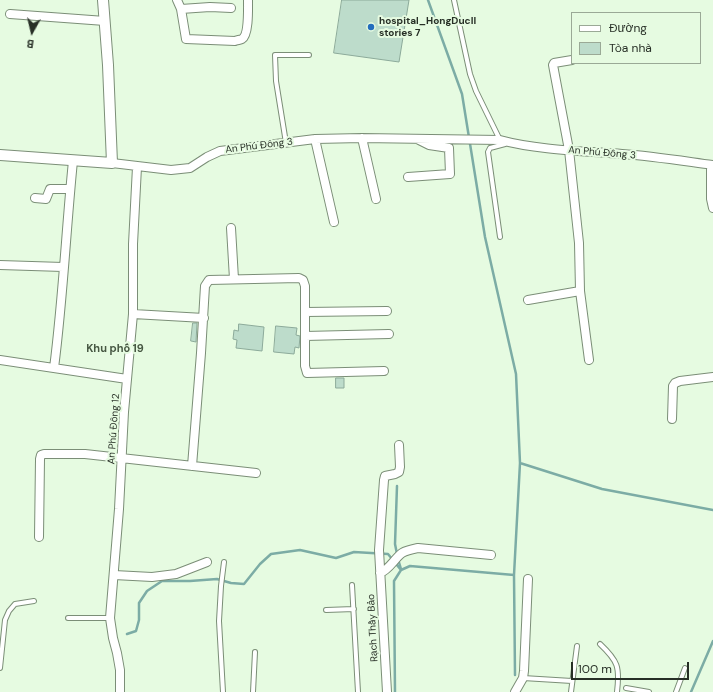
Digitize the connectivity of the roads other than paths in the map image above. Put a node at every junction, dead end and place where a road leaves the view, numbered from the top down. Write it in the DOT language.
graph roads {
  1 [pos="102,0"];
  2 [pos="177,0"];
  3 [pos="248,0"];
  4 [pos="454,0"];
  5 [pos="210,3"];
  6 [pos="231,8"];
  7 [pos="181,9"];
  8 [pos="10,14"];
  9 [pos="105,21"];
  10 [pos="309,55"];
  11 [pos="571,60"];
  12 [pos="362,138"];
  13 [pos="419,139"];
  14 [pos="315,140"];
  15 [pos="500,140"];
  16 [pos="286,143"];
  17 [pos="510,143"];
  18 [pos="569,150"];
  19 [pos="0,155"];
  20 [pos="73,161"];
  21 [pos="112,163"];
  22 [pos="712,165"];
  23 [pos="137,167"];
  24 [pos="408,177"];
  25 [pos="70,189"];
  26 [pos="35,198"];
  27 [pos="376,199"];
  28 [pos="713,208"];
  29 [pos="334,222"];
  30 [pos="231,228"];
  31 [pos="500,237"];
  32 [pos="0,265"];
  33 [pos="63,268"];
  34 [pos="234,280"];
  35 [pos="580,291"];
  36 [pos="528,300"];
  37 [pos="387,311"];
  38 [pos="305,312"];
  39 [pos="133,314"];
  40 [pos="204,318"];
  41 [pos="389,334"];
  42 [pos="305,336"];
  43 [pos="0,360"];
  44 [pos="589,360"];
  45 [pos="54,368"];
  46 [pos="384,371"];
  47 [pos="713,377"];
  48 [pos="127,379"];
  49 [pos="672,419"];
  50 [pos="399,445"];
  51 [pos="122,458"];
  52 [pos="192,466"];
  53 [pos="256,473"];
  54 [pos="39,537"];
  55 [pos="491,555"];
  56 [pos="207,562"];
  57 [pos="224,562"];
  58 [pos="380,573"];
  59 [pos="114,575"];
  60 [pos="528,579"];
  61 [pos="352,585"];
  62 [pos="34,601"];
  63 [pos="354,609"];
  64 [pos="326,610"];
  65 [pos="68,618"];
  66 [pos="110,618"];
  67 [pos="600,644"];
  68 [pos="577,646"];
  69 [pos="255,652"];
  70 [pos="0,668"];
  71 [pos="685,668"];
  72 [pos="523,678"];
  73 [pos="572,681"];
  74 [pos="626,688"];
  75 [pos="120,692"];
  76 [pos="223,692"];
  77 [pos="253,692"];
  78 [pos="358,692"];
  79 [pos="387,692"];
  80 [pos="515,692"];
  81 [pos="571,692"];
  82 [pos="617,692"];
  83 [pos="649,692"];
  84 [pos="676,692"];
  1 -- 9 [label="street"];
  2 -- 7 [label="street"];
  3 -- 7 [label="street"];
  4 -- 15 [label="lane"];
  5 -- 6 [label="street"];
  5 -- 7 [label="street"];
  8 -- 9 [label="street"];
  9 -- 21 [label="street"];
  10 -- 16 [label="lane"];
  11 -- 18 [label="street"];
  12 -- 13 [label="street, An Phú Đông 3"];
  12 -- 14 [label="street, An Phú Đông 3"];
  12 -- 27 [label="street"];
  13 -- 15 [label="street, An Phú Đông 3"];
  13 -- 24 [label="street"];
  14 -- 16 [label="street, An Phú Đông 3"];
  14 -- 29 [label="street"];
  15 -- 17 [label="street, An Phú Đông 3"];
  16 -- 23 [label="street, An Phú Đông 3"];
  17 -- 18 [label="street, An Phú Đông 3"];
  17 -- 31 [label="lane"];
  18 -- 22 [label="street, An Phú Đông 3"];
  18 -- 35 [label="street"];
  19 -- 20 [label="street, An Phú Đông 3"];
  20 -- 21 [label="street, An Phú Đông 3"];
  20 -- 25 [label="street"];
  21 -- 23 [label="street, An Phú Đông 3"];
  22 -- 28 [label="street"];
  23 -- 39 [label="street, An Phú Đông 12"];
  25 -- 26 [label="street"];
  25 -- 33 [label="street"];
  30 -- 34 [label="street"];
  32 -- 33 [label="street"];
  33 -- 45 [label="street"];
  34 -- 38 [label="street"];
  34 -- 40 [label="street"];
  35 -- 36 [label="street"];
  35 -- 44 [label="street"];
  37 -- 38 [label="street"];
  38 -- 42 [label="street"];
  39 -- 40 [label="street"];
  39 -- 48 [label="street, An Phú Đông 12"];
  40 -- 52 [label="street"];
  41 -- 42 [label="street"];
  42 -- 46 [label="street"];
  43 -- 45 [label="street"];
  45 -- 48 [label="street"];
  47 -- 49 [label="street"];
  48 -- 51 [label="street, An Phú Đông 12"];
  50 -- 58 [label="street, Rạch Thầy Bảo"];
  51 -- 52 [label="street"];
  51 -- 54 [label="street"];
  51 -- 59 [label="street, An Phú Đông 12"];
  52 -- 53 [label="street"];
  55 -- 58 [label="street"];
  56 -- 59 [label="street"];
  57 -- 76 [label="lane"];
  58 -- 79 [label="street, Rạch Thầy Bảo"];
  59 -- 66 [label="street, An Phú Đông 12"];
  60 -- 72 [label="street"];
  61 -- 63 [label="lane"];
  62 -- 70 [label="lane"];
  63 -- 64 [label="lane"];
  63 -- 78 [label="lane"];
  65 -- 66 [label="lane"];
  66 -- 75 [label="street, An Phú Đông 12"];
  67 -- 82 [label="lane"];
  68 -- 73 [label="lane"];
  69 -- 77 [label="lane"];
  71 -- 84 [label="lane"];
  72 -- 73 [label="lane"];
  72 -- 80 [label="street"];
  73 -- 81 [label="lane"];
  74 -- 83 [label="lane"];
}
